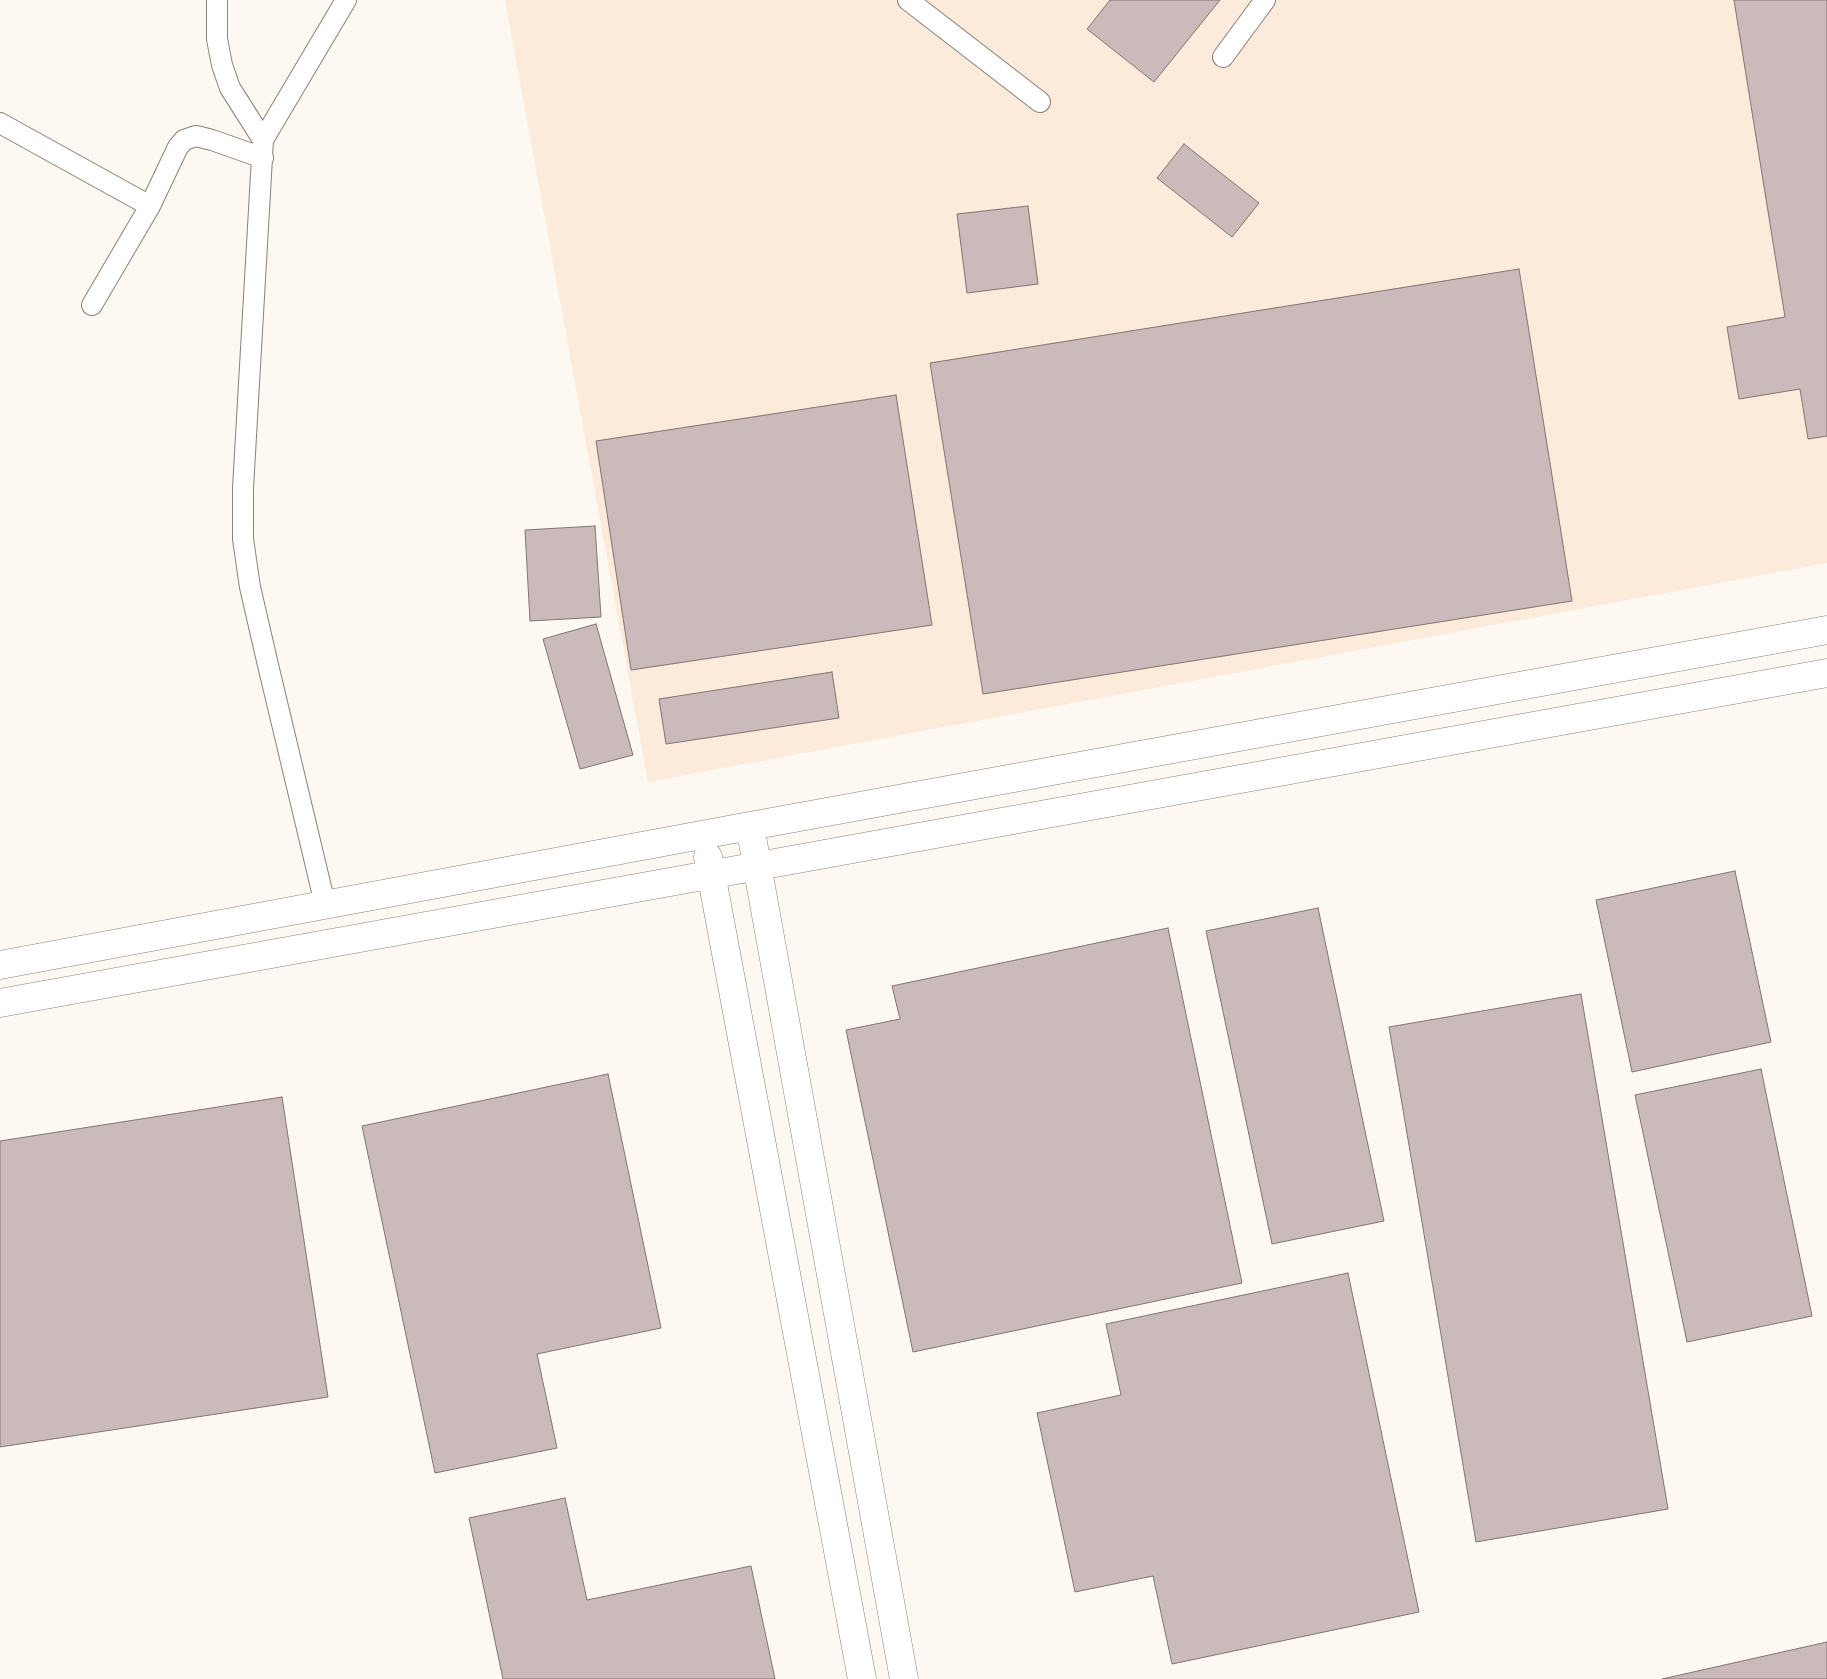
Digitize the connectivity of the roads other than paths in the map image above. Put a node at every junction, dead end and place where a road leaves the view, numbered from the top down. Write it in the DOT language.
graph roads {
  1 [pos="216,0"];
  2 [pos="346,0"];
  3 [pos="908,0"];
  4 [pos="1265,0"];
  5 [pos="1223,57"];
  6 [pos="1040,102"];
  7 [pos="0,123"];
  8 [pos="263,149"];
  9 [pos="150,206"];
  10 [pos="92,305"];
  11 [pos="1827,630"];
  12 [pos="1827,673"];
  13 [pos="750,826"];
  14 [pos="704,835"];
  15 [pos="758,867"];
  16 [pos="711,874"];
  17 [pos="325,904"];
  18 [pos="0,965"];
  19 [pos="0,1003"];
  20 [pos="862,1679"];
  21 [pos="904,1679"];
  1 -- 8 [label="lane"];
  2 -- 8 [label="lane"];
  3 -- 6 [label="lane"];
  4 -- 5 [label="lane"];
  7 -- 9 [label="lane"];
  8 -- 9 [label="lane"];
  8 -- 17 [label="lane"];
  9 -- 10 [label="lane"];
  11 -- 13 [label="street"];
  12 -- 15 [label="street"];
  13 -- 14 [label="street"];
  13 -- 15 [label="street"];
  14 -- 16 [label="street"];
  14 -- 17 [label="street"];
  15 -- 16 [label="street"];
  15 -- 21 [label="street"];
  16 -- 19 [label="street"];
  16 -- 20 [label="street"];
  17 -- 18 [label="street"];
}
